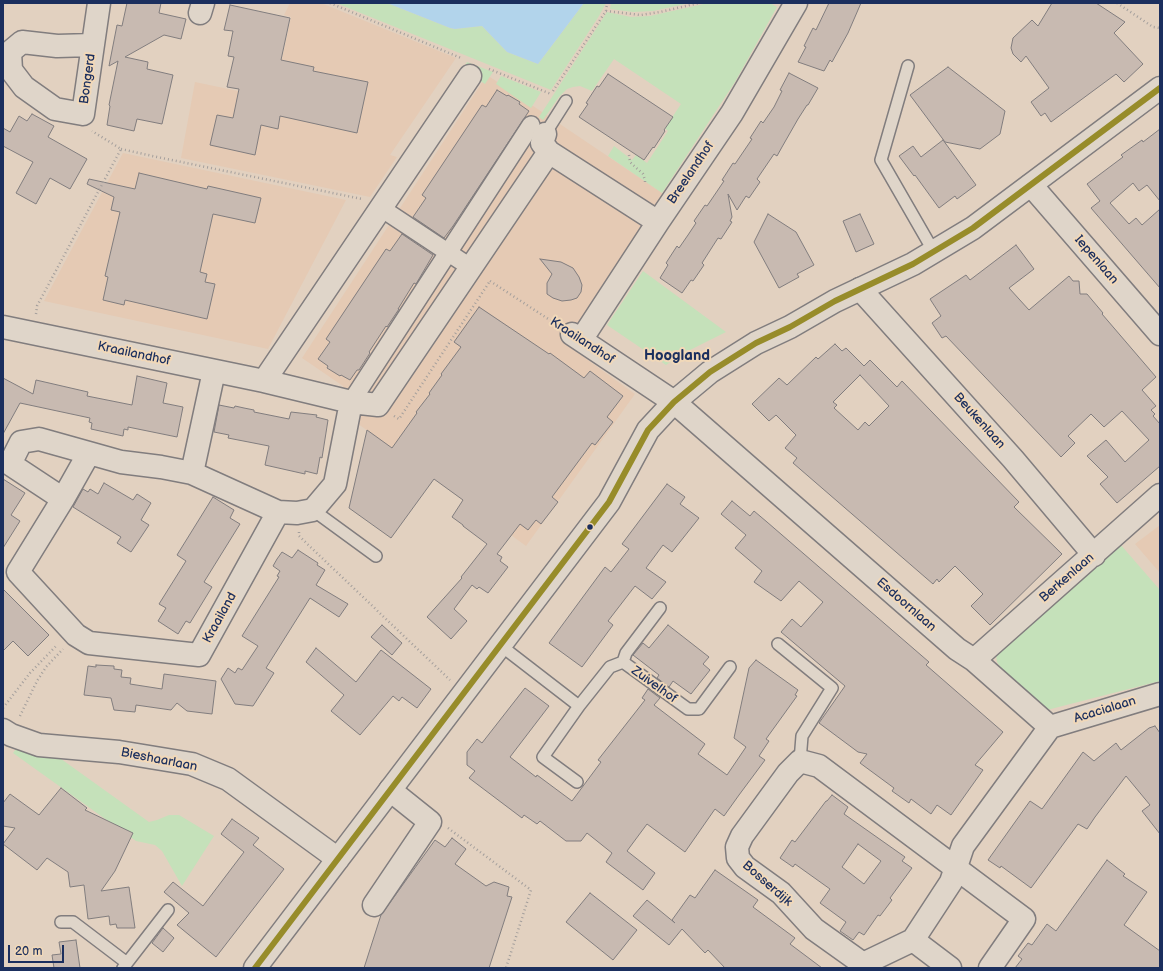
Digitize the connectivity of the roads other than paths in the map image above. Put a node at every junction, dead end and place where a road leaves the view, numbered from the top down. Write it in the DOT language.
graph roads {
  1 [pos="99,3"];
  2 [pos="796,3"];
  3 [pos="92,44"];
  4 [pos="472,66"];
  5 [pos="908,66"];
  6 [pos="1160,88"];
  7 [pos="566,101"];
  8 [pos="542,137"];
  9 [pos="1031,185"];
  10 [pos="381,208"];
  11 [pos="658,222"];
  12 [pos="448,252"];
  13 [pos="934,252"];
  14 [pos="478,273"];
  15 [pos="860,290"];
  16 [pos="3,327"];
  17 [pos="1160,334"];
  18 [pos="577,337"];
  19 [pos="214,371"];
  20 [pos="264,381"];
  21 [pos="351,402"];
  22 [pos="674,402"];
  23 [pos="89,453"];
  24 [pos="192,473"];
  25 [pos="1160,496"];
  26 [pos="63,499"];
  27 [pos="296,512"];
  28 [pos="1094,555"];
  29 [pos="376,556"];
  30 [pos="660,608"];
  31 [pos="778,644"];
  32 [pos="500,645"];
  33 [pos="974,660"];
  34 [pos="623,662"];
  35 [pos="730,667"];
  36 [pos="1160,694"];
  37 [pos="579,706"];
  38 [pos="1050,727"];
  39 [pos="6,737"];
  40 [pos="800,761"];
  41 [pos="577,782"];
  42 [pos="390,790"];
  43 [pos="338,858"];
  44 [pos="956,867"];
  45 [pos="374,905"];
  46 [pos="168,910"];
  47 [pos="61,922"];
  48 [pos="913,940"];
  49 [pos="125,966"];
  50 [pos="255,968"];
  51 [pos="950,968"];
  52 [pos="990,968"];
  1 -- 3 [label="street, Bongerd"];
  2 -- 11 [label="street, Breelandhof"];
  3 -- 3 [label="street, Bongerd"];
  4 -- 10 [label="street"];
  5 -- 13 [label="lane"];
  6 -- 9 [label="street"];
  7 -- 8 [label="lane"];
  8 -- 11 [label="street"];
  8 -- 12 [label="street"];
  8 -- 14 [label="street"];
  9 -- 13 [label="street"];
  9 -- 17 [label="street, Iepenlaan"];
  10 -- 12 [label="street"];
  10 -- 20 [label="street"];
  11 -- 18 [label="street, Breelandhof"];
  12 -- 14 [label="street"];
  12 -- 21 [label="street"];
  13 -- 15 [label="street"];
  14 -- 21 [label="street, Kraailandhof"];
  15 -- 22 [label="street"];
  15 -- 28 [label="street, Beukenlaan"];
  16 -- 19 [label="street, Kraailandhof"];
  18 -- 22 [label="street, Kraailandhof"];
  19 -- 20 [label="street, Kraailandhof"];
  19 -- 24 [label="street"];
  20 -- 21 [label="street, Kraailandhof"];
  21 -- 27 [label="street, Kraailand"];
  22 -- 32 [label="street"];
  22 -- 33 [label="street, Esdoornlaan"];
  23 -- 24 [label="street"];
  23 -- 26 [label="street, Kraailand"];
  23 -- 26 [label="street"];
  24 -- 27 [label="street"];
  25 -- 28 [label="street, Berkenlaan"];
  26 -- 27 [label="street, Kraailand"];
  27 -- 29 [label="lane"];
  28 -- 33 [label="street, Berkenlaan"];
  30 -- 34 [label="lane"];
  31 -- 40 [label="lane"];
  32 -- 37 [label="lane"];
  32 -- 42 [label="street"];
  33 -- 38 [label="street, Esdoornlaan"];
  34 -- 35 [label="lane, Zuivelhof"];
  34 -- 37 [label="lane, Zuivelhof"];
  36 -- 38 [label="street, Acacialaan"];
  37 -- 41 [label="lane, Zuivelhof"];
  38 -- 44 [label="street"];
  39 -- 43 [label="street, Bieshaarlaan"];
  40 -- 44 [label="street"];
  40 -- 48 [label="street, Bosserdijk"];
  42 -- 43 [label="street"];
  42 -- 45 [label="street"];
  43 -- 50 [label="street"];
  44 -- 48 [label="street"];
  44 -- 52 [label="street"];
  46 -- 49 [label="lane"];
  47 -- 49 [label="lane"];
  48 -- 51 [label="street"];
}
